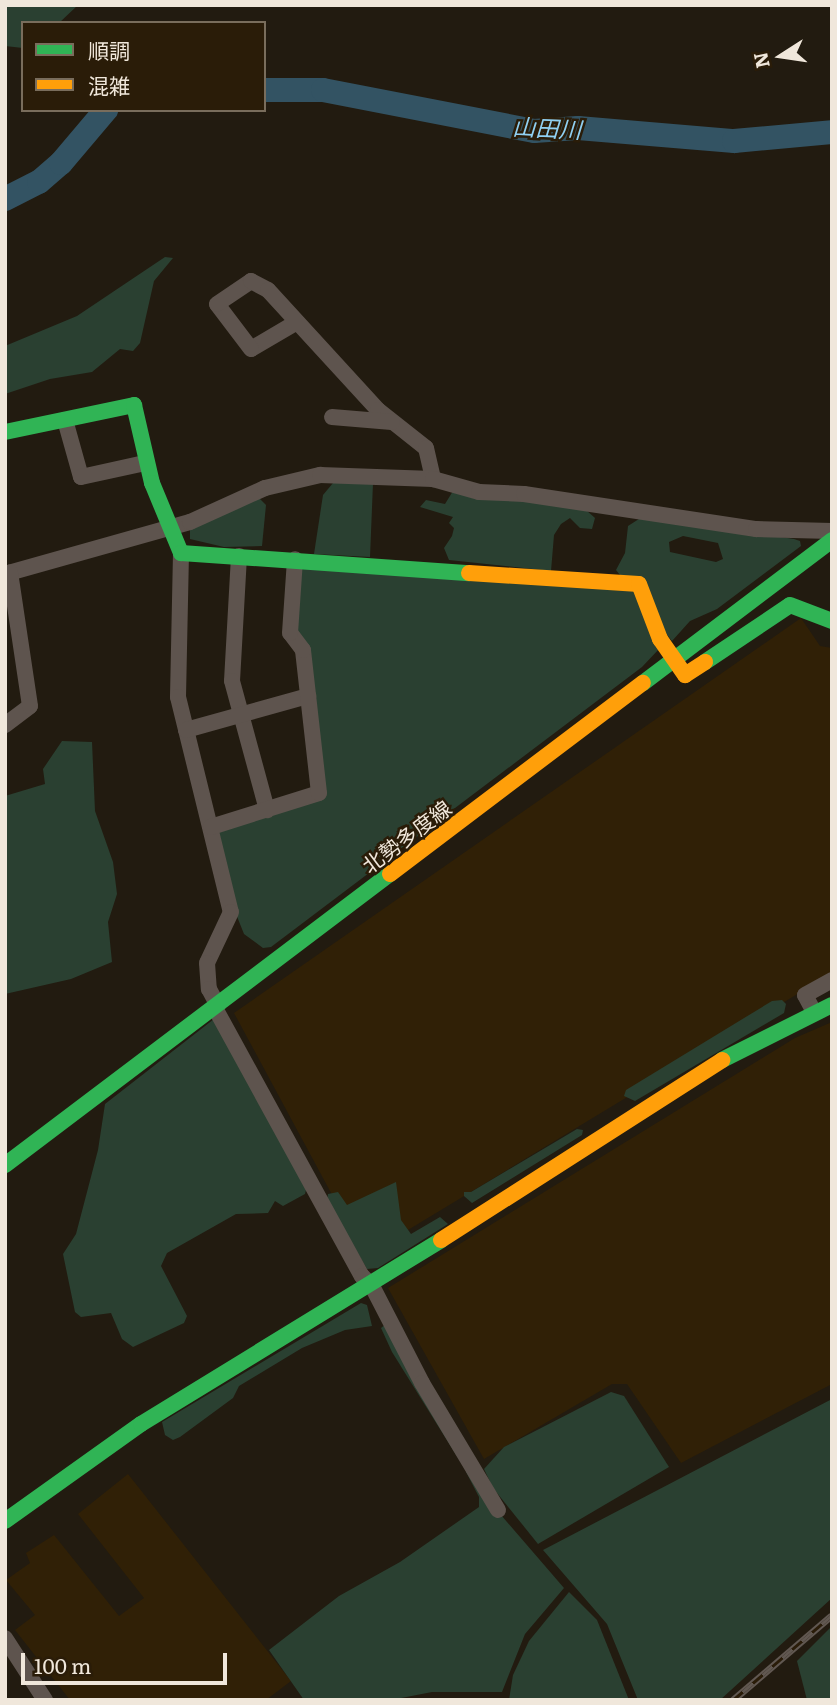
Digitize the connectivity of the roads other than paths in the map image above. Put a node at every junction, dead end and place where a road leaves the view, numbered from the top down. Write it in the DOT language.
graph roads {
  1 [pos="297,323"];
  2 [pos="332,416"];
  3 [pos="65,420"];
  4 [pos="392,422"];
  5 [pos="5,432"];
  6 [pos="145,463"];
  7 [pos="433,479"];
  8 [pos="174,526"];
  9 [pos="832,531"];
  10 [pos="832,540"];
  11 [pos="181,553"];
  12 [pos="239,556"];
  13 [pos="295,559"];
  14 [pos="8,573"];
  15 [pos="832,621"];
  16 [pos="308,696"];
  17 [pos="242,715"];
  18 [pos="5,725"];
  19 [pos="186,730"];
  20 [pos="267,810"];
  21 [pos="211,827"];
  22 [pos="832,980"];
  23 [pos="832,1005"];
  24 [pos="216,1007"];
  25 [pos="814,1012"];
  26 [pos="6,1162"];
  27 [pos="372,1286"];
  28 [pos="498,1510"];
  29 [pos="5,1521"];
  30 [pos="5,1638"];
  31 [pos="45,1700"];
  1 -- 1 [label="street"];
  1 -- 4 [label="street"];
  2 -- 4 [label="street"];
  3 -- 5 [label="street"];
  3 -- 6 [label="street"];
  3 -- 6 [label="street"];
  4 -- 7 [label="street"];
  6 -- 8 [label="street"];
  7 -- 8 [label="street"];
  7 -- 9 [label="street"];
  8 -- 11 [label="street"];
  8 -- 14 [label="street"];
  10 -- 24 [label="street, 北勢多度線"];
  11 -- 12 [label="street"];
  11 -- 19 [label="street"];
  12 -- 13 [label="street"];
  12 -- 17 [label="street"];
  13 -- 15 [label="street"];
  13 -- 16 [label="street"];
  14 -- 18 [label="street"];
  16 -- 17 [label="street"];
  16 -- 20 [label="street"];
  17 -- 19 [label="street"];
  17 -- 20 [label="street"];
  19 -- 21 [label="street"];
  20 -- 21 [label="street"];
  21 -- 24 [label="street"];
  22 -- 25 [label="street"];
  23 -- 25 [label="street"];
  24 -- 26 [label="street, 北勢多度線"];
  24 -- 27 [label="street"];
  25 -- 27 [label="street"];
  27 -- 28 [label="street"];
  27 -- 29 [label="street"];
  30 -- 31 [label="street"];
}
